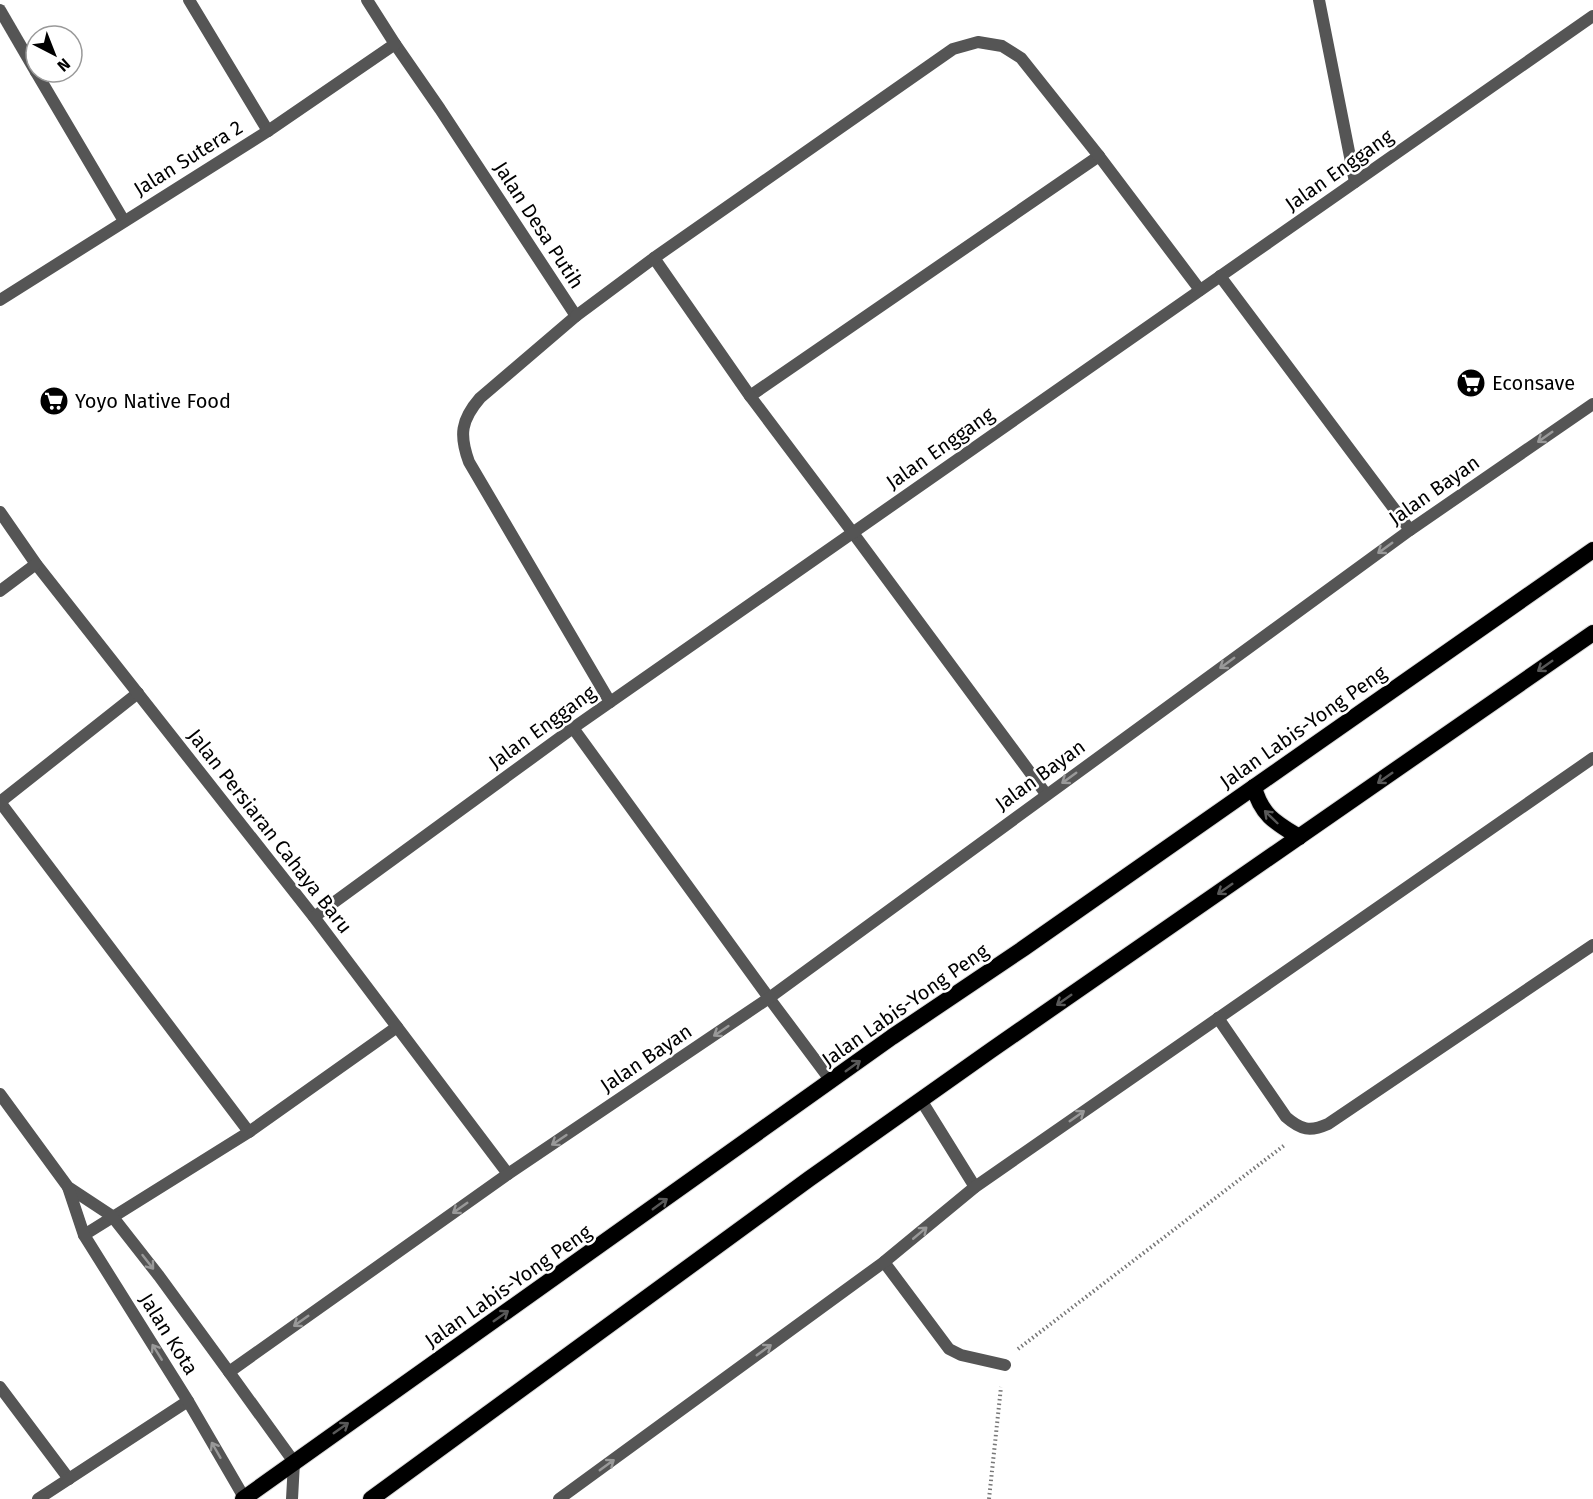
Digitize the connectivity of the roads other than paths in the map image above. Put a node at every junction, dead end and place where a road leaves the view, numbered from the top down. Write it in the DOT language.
graph roads {
  1 [pos="189,0"];
  2 [pos="368,0"];
  3 [pos="1319,0"];
  4 [pos="0,10"];
  5 [pos="1593,16"];
  6 [pos="395,44"];
  7 [pos="24,51"];
  8 [pos="43,84"];
  9 [pos="268,131"];
  10 [pos="1099,156"];
  11 [pos="1354,182"];
  12 [pos="124,221"];
  13 [pos="654,258"];
  14 [pos="1220,276"];
  15 [pos="1200,290"];
  16 [pos="0,300"];
  17 [pos="576,316"];
  18 [pos="750,396"];
  19 [pos="1593,404"];
  20 [pos="0,512"];
  21 [pos="1410,530"];
  22 [pos="853,533"];
  23 [pos="1593,550"];
  24 [pos="36,564"];
  25 [pos="0,591"];
  26 [pos="1593,633"];
  27 [pos="138,693"];
  28 [pos="610,702"];
  29 [pos="573,729"];
  30 [pos="1593,758"];
  31 [pos="1254,787"];
  32 [pos="1047,794"];
  33 [pos="0,802"];
  34 [pos="1299,837"];
  35 [pos="314,918"];
  36 [pos="1593,945"];
  37 [pos="769,998"];
  38 [pos="1218,1018"];
  39 [pos="397,1027"];
  40 [pos="831,1081"];
  41 [pos="0,1094"];
  42 [pos="921,1100"];
  43 [pos="249,1132"];
  44 [pos="508,1174"];
  45 [pos="68,1187"];
  46 [pos="975,1187"];
  47 [pos="112,1216"];
  48 [pos="84,1235"];
  49 [pos="884,1262"];
  50 [pos="1005,1365"];
  51 [pos="229,1372"];
  52 [pos="0,1387"];
  53 [pos="188,1401"];
  54 [pos="294,1462"];
  55 [pos="69,1479"];
  56 [pos="38,1499"];
  57 [pos="244,1499"];
  58 [pos="292,1499"];
  59 [pos="371,1499"];
  60 [pos="560,1499"];
  1 -- 9 [label="street"];
  2 -- 6 [label="street, Jalan Desa Putih"];
  3 -- 11 [label="street"];
  4 -- 7 [label="street"];
  5 -- 11 [label="street, Jalan Enggang"];
  6 -- 9 [label="street, Jalan Sutera 2"];
  6 -- 17 [label="street, Jalan Desa Putih"];
  8 -- 12 [label="street"];
  9 -- 12 [label="street, Jalan Sutera 2"];
  10 -- 13 [label="street"];
  10 -- 15 [label="street"];
  10 -- 18 [label="street"];
  11 -- 14 [label="street, Jalan Enggang"];
  12 -- 16 [label="street, Jalan Sutera 2"];
  13 -- 17 [label="street"];
  13 -- 18 [label="street"];
  14 -- 15 [label="street, Jalan Enggang"];
  14 -- 21 [label="street"];
  15 -- 22 [label="street, Jalan Enggang"];
  17 -- 28 [label="street, Jalan Desa Putih"];
  18 -- 22 [label="street"];
  19 -- 21 [label="street, Jalan Bayan, one-way"];
  20 -- 24 [label="street, Jalan Persiaran Cahaya Baru"];
  21 -- 32 [label="street, Jalan Bayan, one-way"];
  22 -- 28 [label="street, Jalan Enggang"];
  22 -- 32 [label="street"];
  23 -- 31 [label="highway, Jalan Labis-Yong Peng"];
  24 -- 25 [label="street"];
  24 -- 27 [label="street, Jalan Persiaran Cahaya Baru"];
  26 -- 34 [label="highway, one-way"];
  27 -- 33 [label="street"];
  27 -- 35 [label="street, Jalan Persiaran Cahaya Baru"];
  28 -- 29 [label="street, Jalan Enggang"];
  29 -- 35 [label="street, Jalan Enggang"];
  29 -- 37 [label="street"];
  30 -- 38 [label="street"];
  34 -- 31 [label="highway, one-way"];
  40 -- 31 [label="highway, Jalan Labis-Yong Peng, one-way"];
  32 -- 37 [label="street, Jalan Bayan"];
  33 -- 43 [label="street"];
  34 -- 42 [label="highway, one-way"];
  35 -- 39 [label="street, Jalan Persiaran Cahaya Baru"];
  36 -- 38 [label="street"];
  37 -- 40 [label="street"];
  37 -- 44 [label="street, Jalan Bayan, one-way"];
  46 -- 38 [label="street, one-way"];
  39 -- 43 [label="street"];
  39 -- 44 [label="street, Jalan Persiaran Cahaya Baru"];
  54 -- 40 [label="highway, Jalan Labis-Yong Peng, one-way"];
  41 -- 45 [label="street"];
  42 -- 46 [label="street"];
  42 -- 59 [label="highway"];
  43 -- 47 [label="street"];
  44 -- 51 [label="street, Jalan Bayan, one-way"];
  45 -- 47 [label="street"];
  45 -- 48 [label="street, Jalan Kota"];
  49 -- 46 [label="street, one-way"];
  47 -- 48 [label="street"];
  47 -- 51 [label="street, one-way"];
  53 -- 48 [label="street, Jalan Kota, one-way"];
  49 -- 50 [label="street"];
  60 -- 49 [label="street, one-way"];
  51 -- 54 [label="street"];
  52 -- 55 [label="street"];
  53 -- 55 [label="street"];
  57 -- 53 [label="street, Jalan Kota, one-way"];
  54 -- 57 [label="highway, Jalan Labis-Yong Peng"];
  54 -- 58 [label="street"];
  55 -- 56 [label="street"];
}
